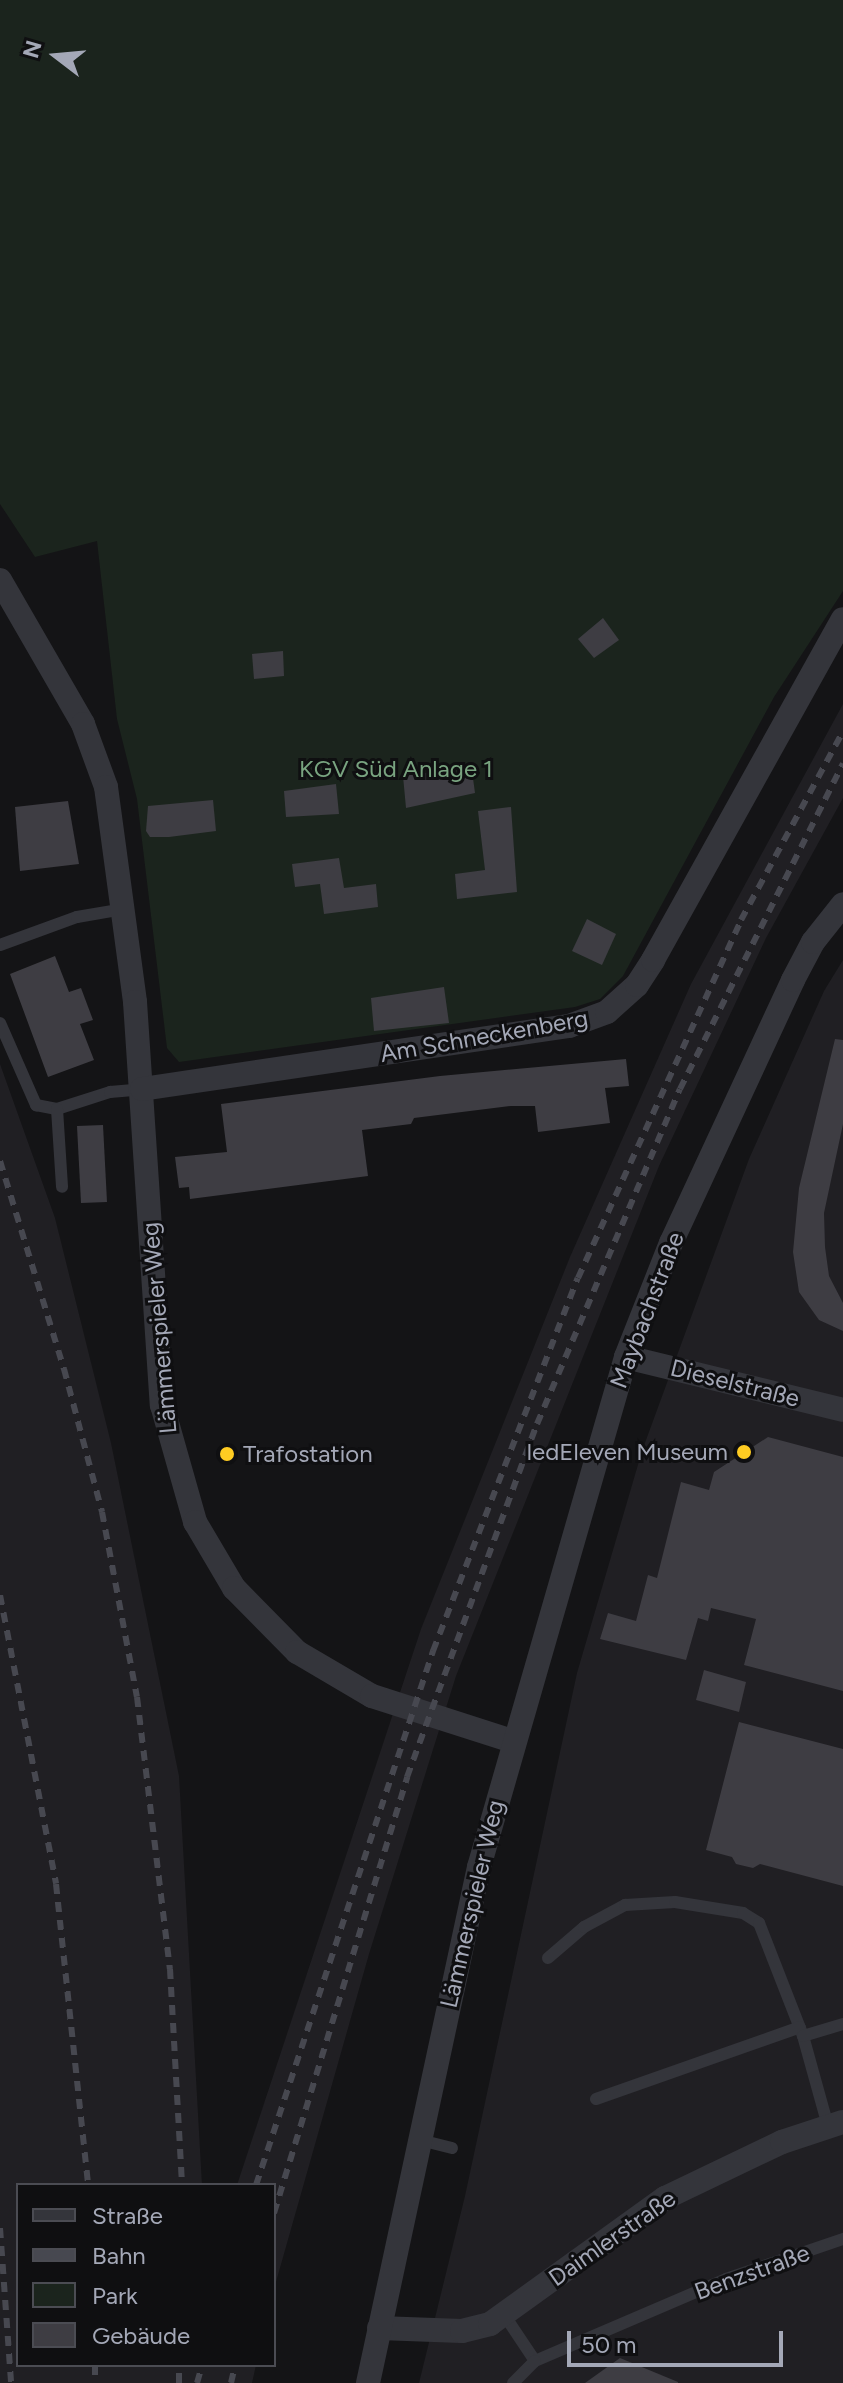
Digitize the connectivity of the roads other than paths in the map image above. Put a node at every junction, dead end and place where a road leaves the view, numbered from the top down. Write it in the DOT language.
graph roads {
  1 [pos="0,580"];
  2 [pos="843,619"];
  3 [pos="843,904"];
  4 [pos="124,909"];
  5 [pos="0,945"];
  6 [pos="0,1023"];
  7 [pos="142,1089"];
  8 [pos="57,1109"];
  9 [pos="62,1187"];
  10 [pos="626,1357"];
  11 [pos="843,1410"];
  12 [pos="512,1741"];
  13 [pos="548,1958"];
  14 [pos="843,2024"];
  15 [pos="801,2031"];
  16 [pos="596,2099"];
  17 [pos="836,2124"];
  18 [pos="420,2140"];
  19 [pos="452,2148"];
  20 [pos="843,2239"];
  21 [pos="505,2316"];
  22 [pos="379,2328"];
  23 [pos="535,2361"];
  24 [pos="368,2383"];
  25 [pos="513,2383"];
  1 -- 4 [label="street, Lämmerspieler Weg"];
  2 -- 7 [label="street, Am Schneckenberg"];
  3 -- 10 [label="street, Maybachstraße"];
  4 -- 5 [label="lane"];
  4 -- 7 [label="street, Lämmerspieler Weg"];
  6 -- 8 [label="lane"];
  7 -- 8 [label="lane"];
  7 -- 12 [label="street, Lämmerspieler Weg"];
  8 -- 9 [label="lane"];
  10 -- 11 [label="street, Dieselstraße"];
  10 -- 12 [label="street, Maybachstraße"];
  12 -- 18 [label="street, Lämmerspieler Weg"];
  13 -- 15 [label="lane"];
  14 -- 15 [label="lane"];
  15 -- 16 [label="lane"];
  15 -- 17 [label="lane"];
  17 -- 21 [label="street, Daimlerstraße"];
  18 -- 19 [label="lane"];
  18 -- 22 [label="street, Lämmerspieler Weg"];
  20 -- 23 [label="lane, Benzstraße"];
  21 -- 22 [label="street, Daimlerstraße"];
  21 -- 23 [label="lane"];
  22 -- 24 [label="street, Lämmerspieler Weg"];
  23 -- 25 [label="lane"];
}
